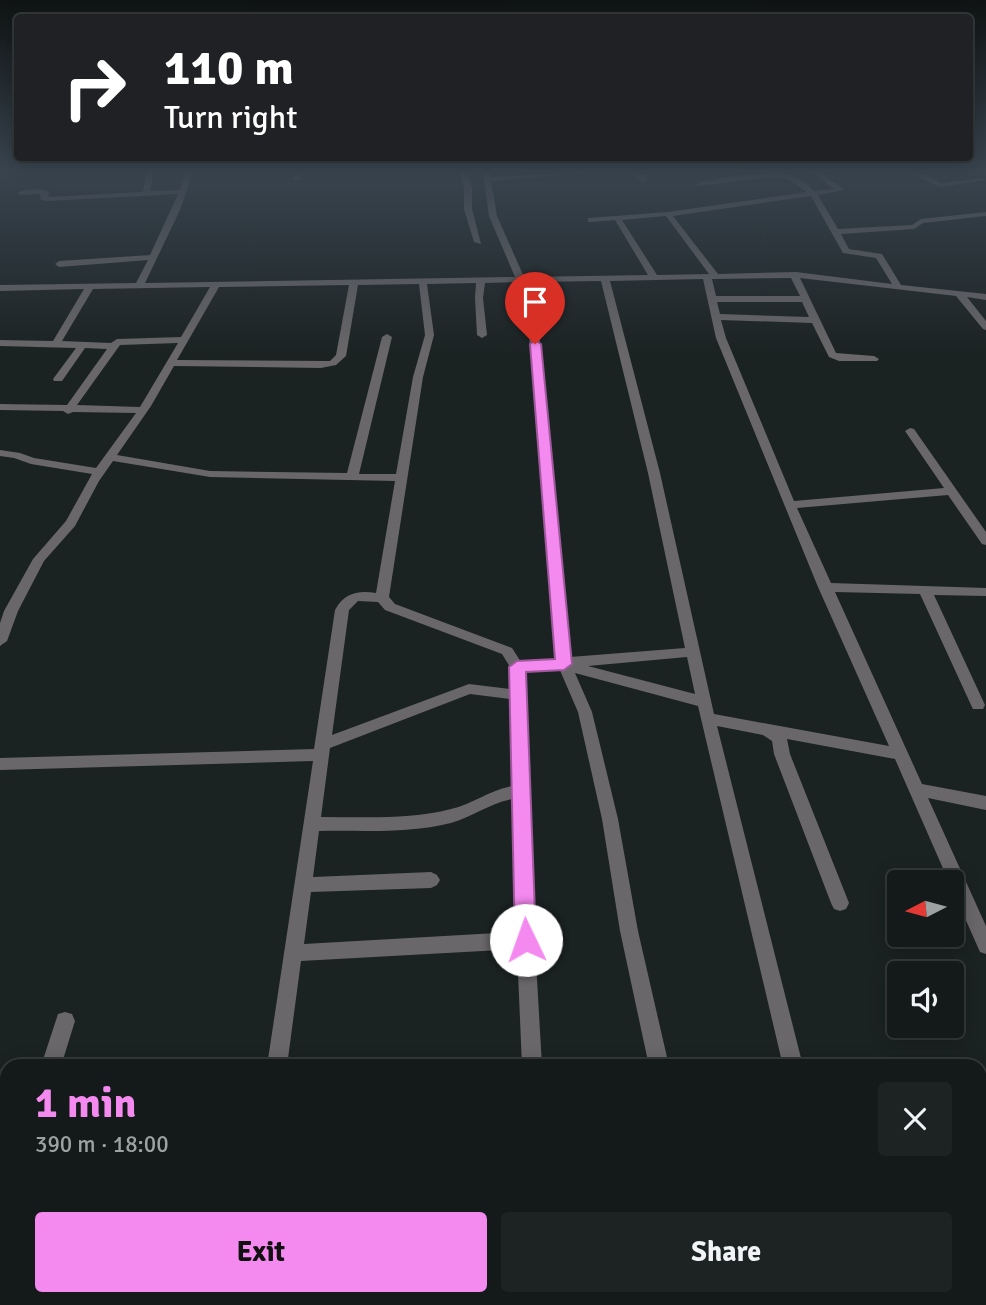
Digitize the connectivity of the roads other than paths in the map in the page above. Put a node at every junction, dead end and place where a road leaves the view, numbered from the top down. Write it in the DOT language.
graph roads {
  1 [pos="165,233"];
  2 [pos="475,233"];
  3 [pos="500,233"];
  4 [pos="626,233"];
  5 [pos="681,233"];
  6 [pos="835,233"];
  7 [pos="478,242"];
  8 [pos="154,257"];
  9 [pos="60,264"];
  10 [pos="794,275"];
  11 [pos="711,276"];
  12 [pos="654,277"];
  13 [pos="605,278"];
  14 [pos="481,281"];
  15 [pos="520,281"];
  16 [pos="423,282"];
  17 [pos="354,283"];
  18 [pos="216,285"];
  19 [pos="139,286"];
  20 [pos="898,286"];
  21 [pos="90,287"];
  22 [pos="0,288"];
  23 [pos="960,296"];
  24 [pos="986,297"];
  25 [pos="712,299"];
  26 [pos="804,299"];
  27 [pos="716,317"];
  28 [pos="814,320"];
  29 [pos="986,327"];
  30 [pos="482,335"];
  31 [pos="387,337"];
  32 [pos="185,340"];
  33 [pos="0,343"];
  34 [pos="56,344"];
  35 [pos="82,346"];
  36 [pos="112,346"];
  37 [pos="874,359"];
  38 [pos="171,363"];
  39 [pos="58,379"];
  40 [pos="0,407"];
  41 [pos="68,411"];
  42 [pos="143,411"];
  43 [pos="910,431"];
  44 [pos="0,453"];
  45 [pos="109,457"];
  46 [pos="99,472"];
  47 [pos="352,477"];
  48 [pos="403,478"];
  49 [pos="951,491"];
  50 [pos="790,505"];
  51 [pos="986,541"];
  52 [pos="825,587"];
  53 [pos="925,590"];
  54 [pos="986,592"];
  55 [pos="382,598"];
  56 [pos="0,641"];
  57 [pos="693,652"];
  58 [pos="564,664"];
  59 [pos="517,667"];
  60 [pos="518,695"];
  61 [pos="978,705"];
  62 [pos="706,710"];
  63 [pos="767,730"];
  64 [pos="321,750"];
  65 [pos="900,754"];
  66 [pos="0,764"];
  67 [pos="915,789"];
  68 [pos="520,791"];
  69 [pos="986,803"];
  70 [pos="310,824"];
  71 [pos="431,880"];
  72 [pos="302,885"];
  73 [pos="840,903"];
  74 [pos="526,940"];
  75 [pos="986,946"];
  76 [pos="293,953"];
  77 [pos="65,1021"];
  78 [pos="53,1059"];
  79 [pos="278,1059"];
  80 [pos="532,1059"];
  81 [pos="657,1059"];
  82 [pos="791,1059"];
  1 -- 8 [label="street"];
  2 -- 7 [label="street"];
  3 -- 15 [label="street"];
  4 -- 12 [label="street"];
  5 -- 11 [label="street"];
  6 -- 20 [label="street"];
  8 -- 9 [label="street"];
  8 -- 19 [label="street"];
  10 -- 11 [label="street"];
  10 -- 20 [label="street"];
  10 -- 26 [label="street"];
  11 -- 12 [label="street"];
  11 -- 25 [label="street"];
  12 -- 13 [label="street"];
  13 -- 15 [label="street"];
  13 -- 57 [label="street"];
  14 -- 15 [label="street"];
  14 -- 16 [label="street"];
  14 -- 30 [label="street"];
  15 -- 58 [label="street"];
  16 -- 17 [label="street"];
  16 -- 48 [label="street"];
  17 -- 18 [label="street"];
  17 -- 38 [label="street"];
  18 -- 19 [label="street"];
  18 -- 32 [label="street"];
  19 -- 21 [label="street"];
  20 -- 23 [label="street"];
  21 -- 22 [label="street"];
  21 -- 34 [label="street"];
  23 -- 24 [label="street"];
  23 -- 29 [label="street"];
  25 -- 26 [label="street"];
  25 -- 27 [label="street"];
  26 -- 28 [label="street"];
  27 -- 28 [label="street"];
  27 -- 50 [label="street"];
  28 -- 37 [label="street"];
  31 -- 47 [label="street"];
  32 -- 36 [label="street"];
  32 -- 38 [label="street"];
  33 -- 34 [label="street"];
  34 -- 35 [label="street"];
  35 -- 36 [label="street"];
  35 -- 39 [label="street"];
  36 -- 41 [label="street"];
  38 -- 42 [label="street"];
  40 -- 41 [label="street"];
  41 -- 42 [label="street"];
  42 -- 45 [label="street"];
  43 -- 49 [label="street"];
  44 -- 46 [label="street"];
  45 -- 46 [label="street"];
  45 -- 47 [label="street"];
  46 -- 56 [label="street"];
  47 -- 48 [label="street"];
  48 -- 55 [label="street"];
  49 -- 50 [label="street"];
  49 -- 51 [label="street"];
  50 -- 52 [label="street"];
  52 -- 53 [label="street"];
  52 -- 65 [label="street"];
  53 -- 54 [label="street"];
  53 -- 61 [label="street"];
  55 -- 59 [label="street"];
  55 -- 64 [label="street"];
  57 -- 58 [label="street"];
  57 -- 62 [label="street"];
  58 -- 59 [label="street"];
  58 -- 62 [label="street"];
  58 -- 81 [label="street"];
  59 -- 60 [label="street"];
  60 -- 64 [label="street"];
  60 -- 68 [label="street"];
  62 -- 63 [label="street"];
  62 -- 82 [label="street"];
  63 -- 65 [label="street"];
  63 -- 73 [label="street"];
  64 -- 66 [label="street"];
  64 -- 70 [label="street"];
  65 -- 67 [label="street"];
  67 -- 69 [label="street"];
  67 -- 75 [label="street"];
  68 -- 70 [label="street"];
  68 -- 74 [label="street"];
  70 -- 72 [label="street"];
  71 -- 72 [label="street"];
  72 -- 76 [label="street"];
  74 -- 76 [label="street"];
  74 -- 80 [label="street"];
  76 -- 79 [label="street"];
  77 -- 78 [label="street"];
}
